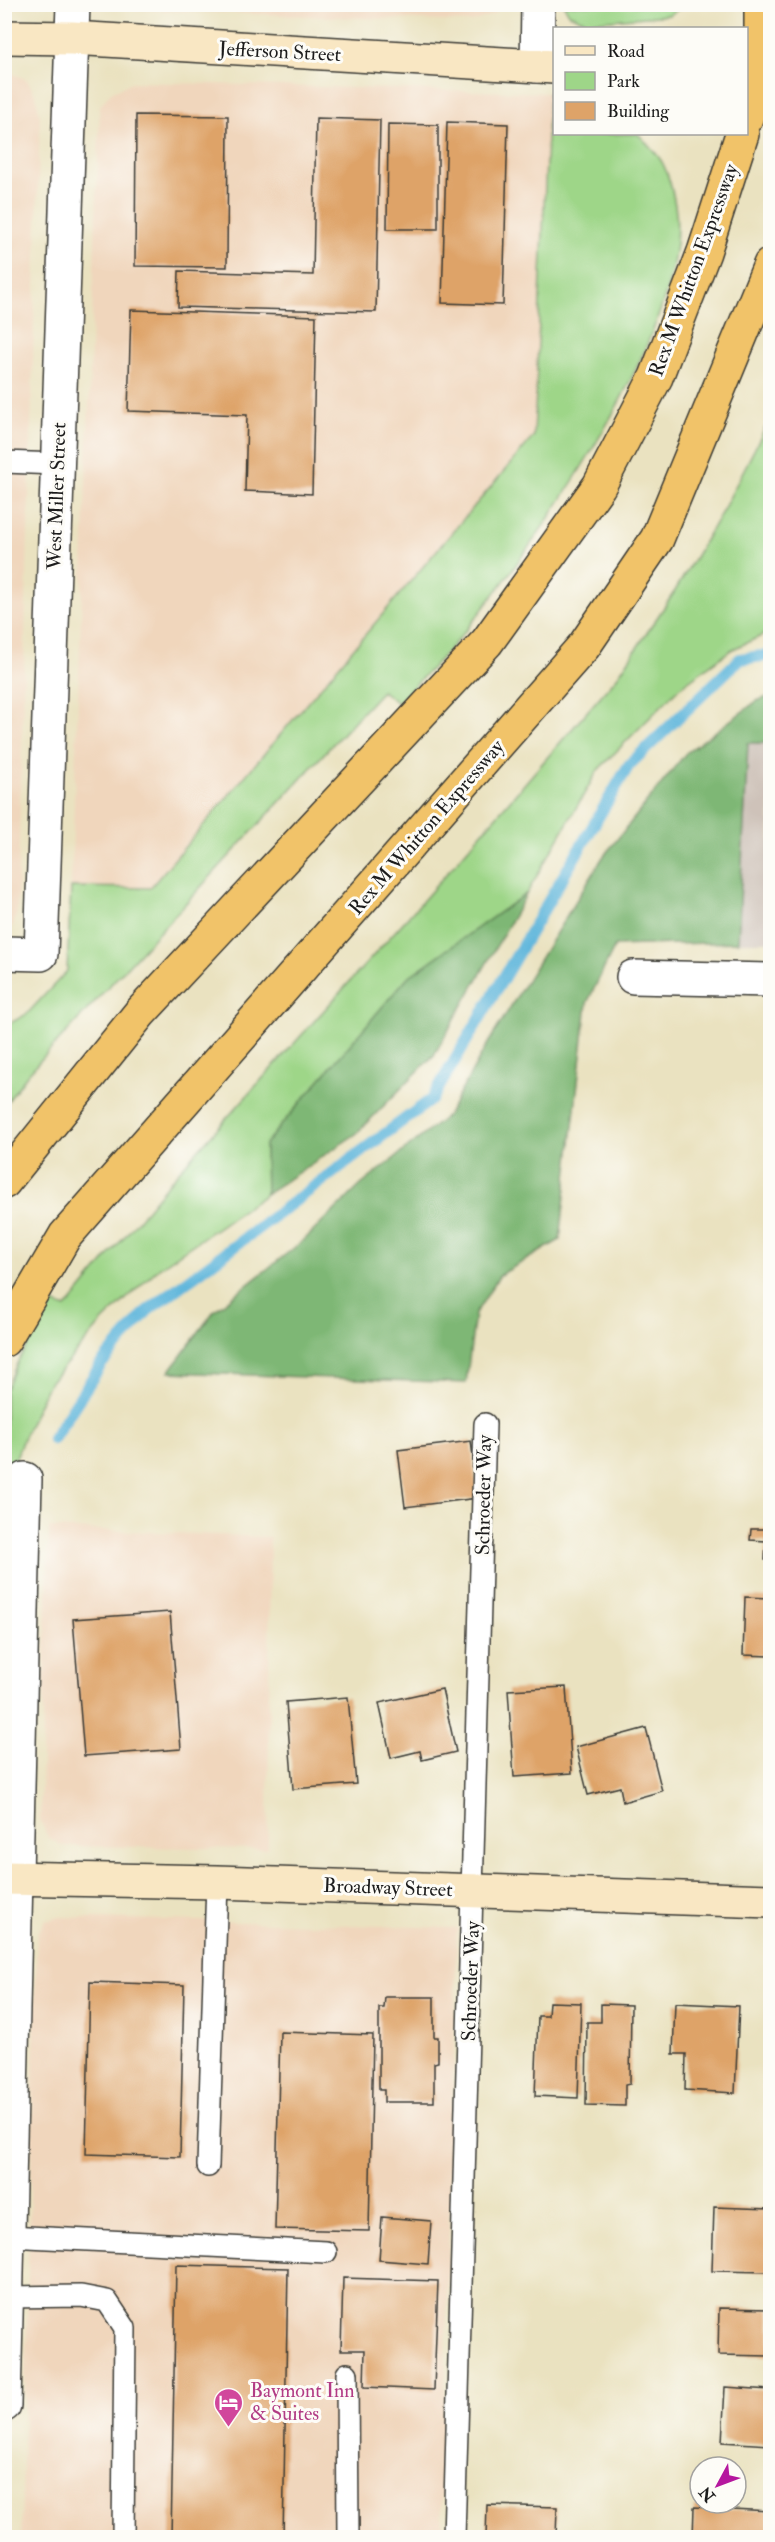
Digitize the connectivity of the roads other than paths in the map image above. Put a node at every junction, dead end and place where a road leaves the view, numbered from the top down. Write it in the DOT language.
graph roads {
  1 [pos="73,4"];
  2 [pos="538,4"];
  3 [pos="761,4"];
  4 [pos="4,37"];
  5 [pos="72,38"];
  6 [pos="546,66"];
  7 [pos="759,72"];
  8 [pos="748,114"];
  9 [pos="742,135"];
  10 [pos="771,265"];
  11 [pos="4,462"];
  12 [pos="57,464"];
  13 [pos="4,953"];
  14 [pos="633,977"];
  15 [pos="771,980"];
  16 [pos="4,1182"];
  17 [pos="4,1340"];
  18 [pos="485,1424"];
  19 [pos="25,1479"];
  20 [pos="10,1878"];
  21 [pos="217,1882"];
  22 [pos="473,1890"];
  23 [pos="771,1901"];
  24 [pos="208,2166"];
  25 [pos="8,2236"];
  26 [pos="326,2252"];
  27 [pos="7,2297"];
  28 [pos="347,2373"];
  29 [pos="4,2405"];
  30 [pos="123,2538"];
  31 [pos="348,2538"];
  32 [pos="454,2538"];
  1 -- 5 [label="street, West Miller Street"];
  2 -- 6 [label="street"];
  3 -- 7 [label="highway"];
  4 -- 5 [label="street, Jefferson Street"];
  5 -- 6 [label="street, Jefferson Street"];
  5 -- 12 [label="street, West Miller Street"];
  7 -- 8 [label="highway"];
  9 -- 16 [label="highway, Rex M Whitton Expressway"];
  10 -- 17 [label="highway, Rex M Whitton Expressway"];
  11 -- 12 [label="lane"];
  12 -- 13 [label="street, West Miller Street"];
  14 -- 15 [label="street"];
  18 -- 22 [label="lane, Schroeder Way"];
  19 -- 20 [label="street"];
  20 -- 21 [label="street, Broadway Street"];
  20 -- 25 [label="street"];
  21 -- 22 [label="street, Broadway Street"];
  21 -- 24 [label="lane"];
  22 -- 23 [label="street, Broadway Street"];
  22 -- 32 [label="lane, Schroeder Way"];
  25 -- 26 [label="lane"];
  25 -- 27 [label="street"];
  27 -- 29 [label="street"];
  27 -- 30 [label="lane"];
  28 -- 31 [label="lane"];
}
